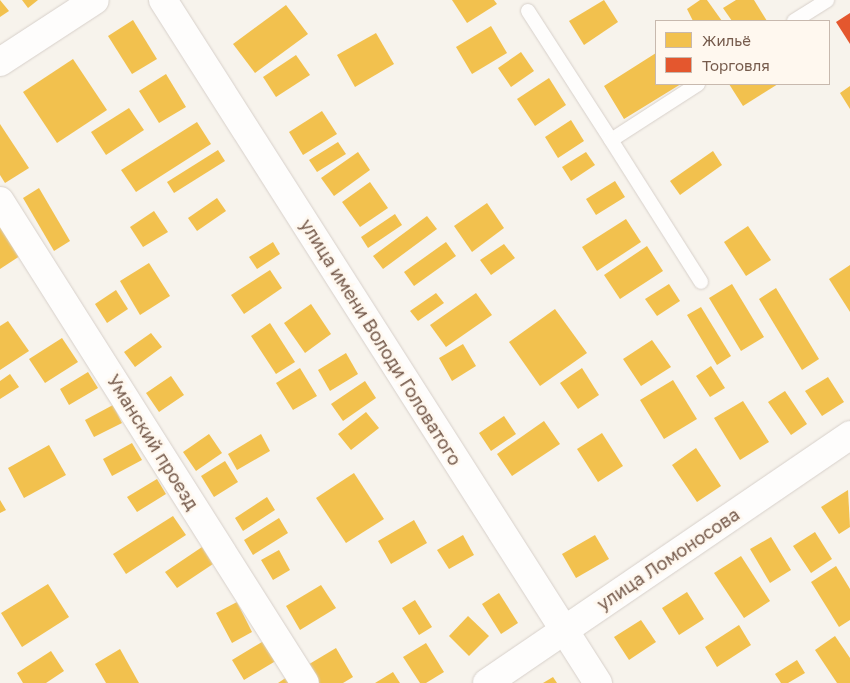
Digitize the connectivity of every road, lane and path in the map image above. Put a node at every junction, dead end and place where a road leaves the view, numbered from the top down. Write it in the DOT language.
graph roads {
  1 [pos="95,0"];
  2 [pos="163,0"];
  3 [pos="827,0"];
  4 [pos="528,11"];
  5 [pos="796,20"];
  6 [pos="0,62"];
  7 [pos="696,85"];
  8 [pos="611,140"];
  9 [pos="0,201"];
  10 [pos="701,282"];
  11 [pos="850,435"];
  12 [pos="564,631"];
  13 [pos="305,683"];
  14 [pos="487,683"];
  15 [pos="598,683"];
  1 -- 6 [label="street"];
  2 -- 12 [label="street, улица имени Володи Головатого"];
  3 -- 5 [label="lane"];
  4 -- 8 [label="lane"];
  7 -- 8 [label="lane"];
  8 -- 10 [label="lane"];
  9 -- 13 [label="street, Уманский проезд"];
  11 -- 12 [label="street, улица Ломоносова"];
  12 -- 14 [label="street, улица Ломоносова"];
  12 -- 15 [label="street, улица имени Володи Головатого"];
}
